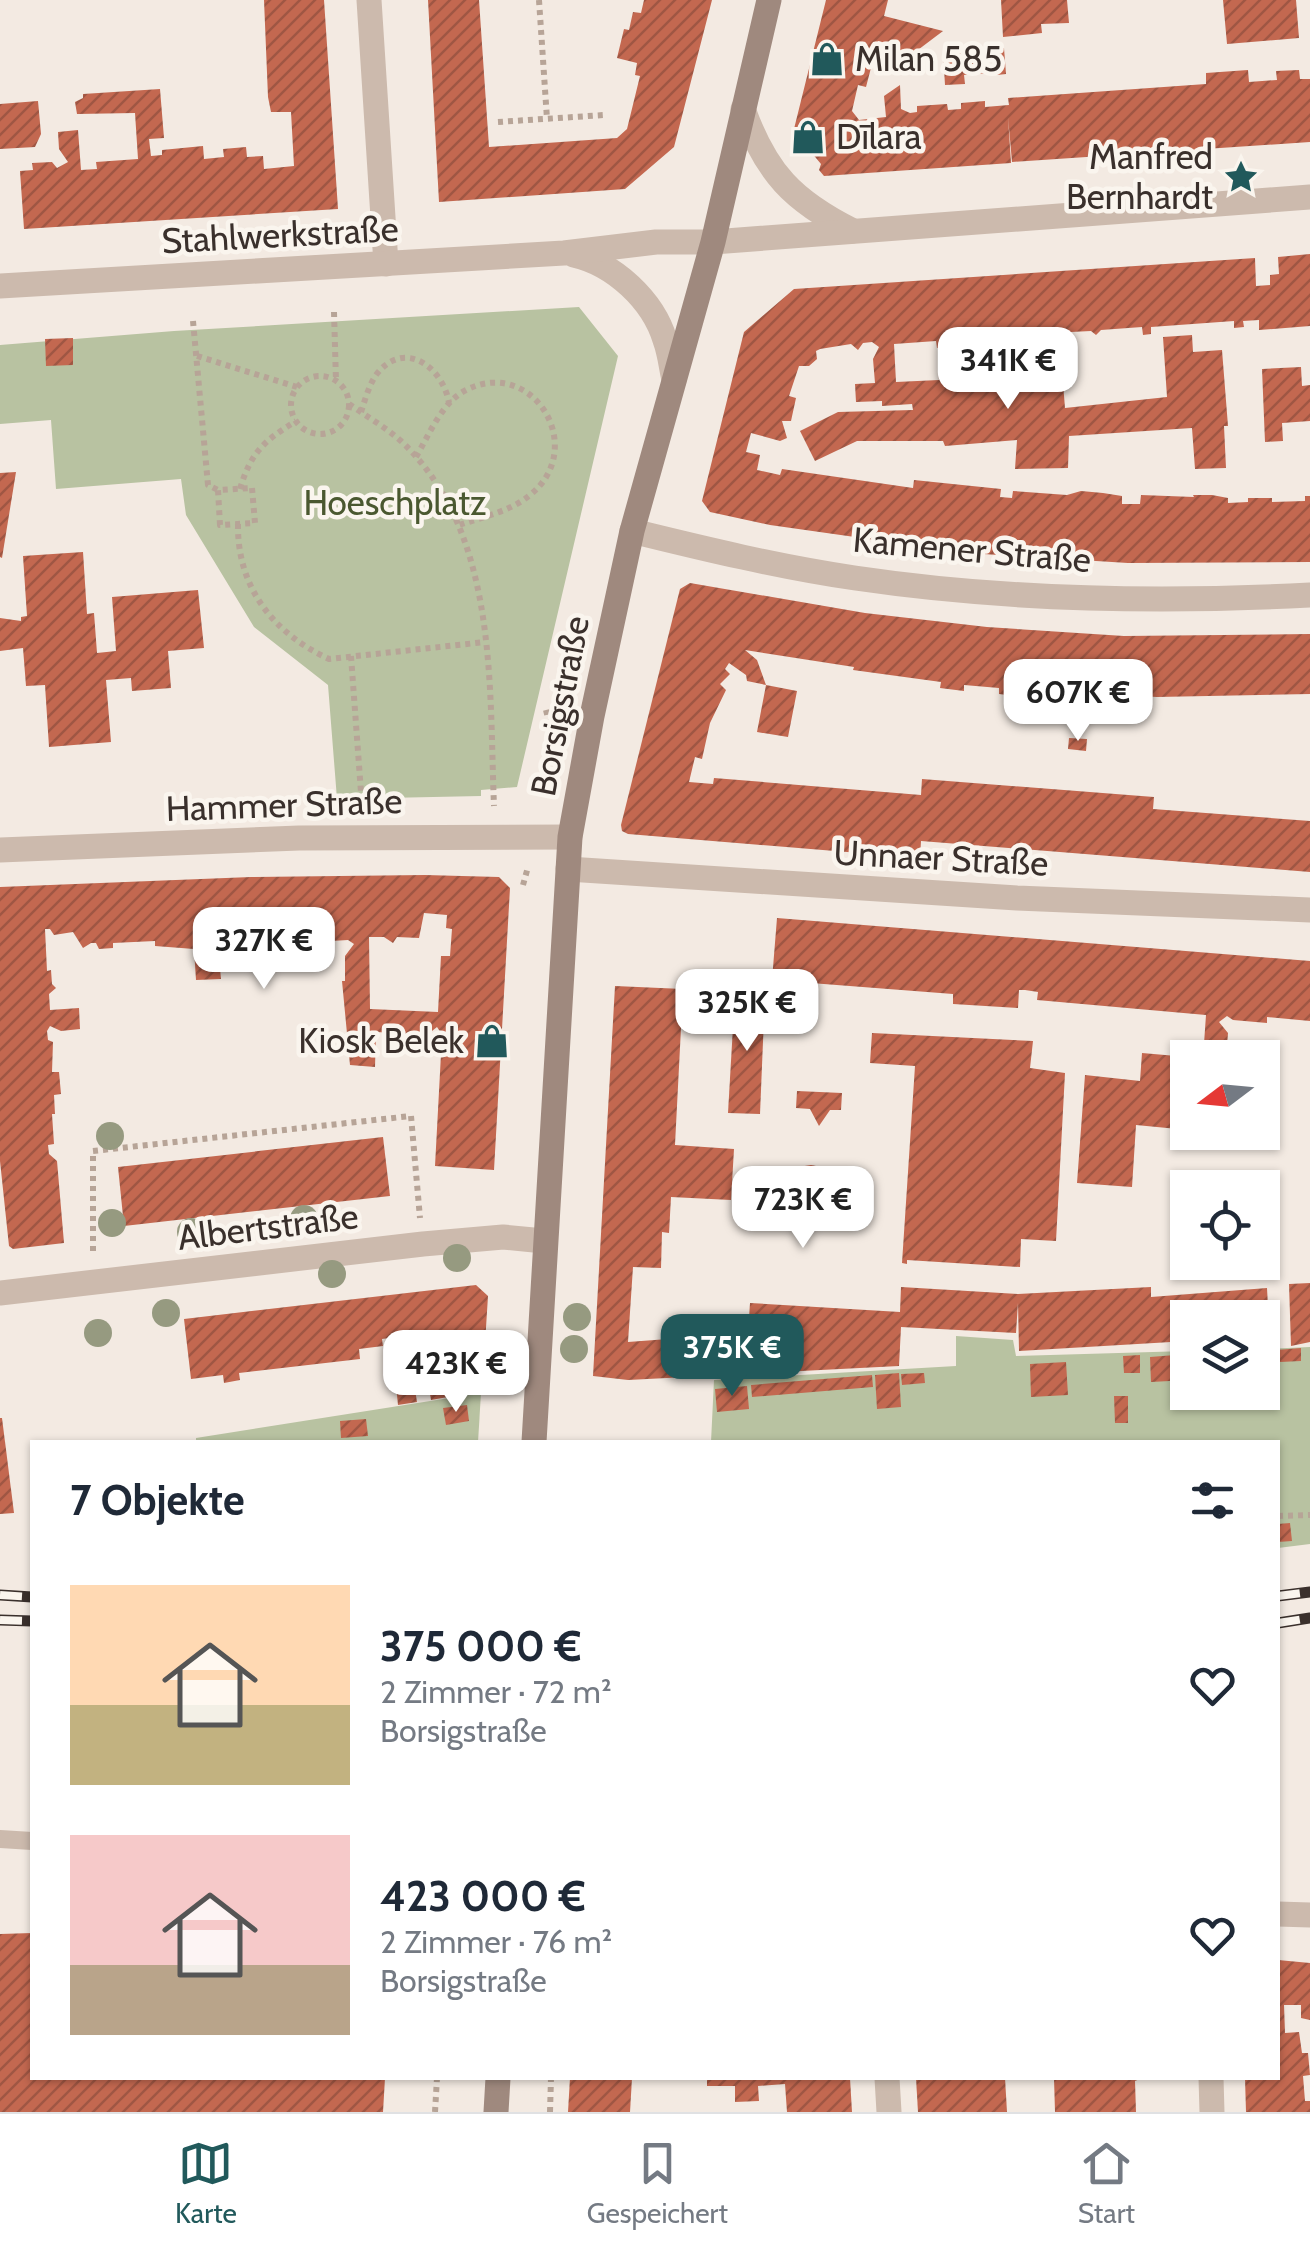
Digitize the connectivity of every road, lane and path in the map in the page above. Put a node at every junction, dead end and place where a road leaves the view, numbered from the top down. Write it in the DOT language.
graph roads {
  1 [pos="368,0"];
  2 [pos="539,0"];
  3 [pos="768,0"];
  4 [pos="743,109"];
  5 [pos="604,115"];
  6 [pos="547,118"];
  7 [pos="498,122"];
  8 [pos="1310,197"];
  9 [pos="853,231"];
  10 [pos="713,242"];
  11 [pos="564,253"];
  12 [pos="386,264"];
  13 [pos="0,286"];
  14 [pos="334,312"];
  15 [pos="193,321"];
  16 [pos="197,356"];
  17 [pos="674,380"];
  18 [pos="336,381"];
  19 [pos="297,387"];
  20 [pos="449,403"];
  21 [pos="349,404"];
  22 [pos="361,412"];
  23 [pos="296,421"];
  24 [pos="416,457"];
  25 [pos="240,489"];
  26 [pos="218,490"];
  27 [pos="238,524"];
  28 [pos="460,525"];
  29 [pos="632,531"];
  30 [pos="1310,595"];
  31 [pos="486,642"];
  32 [pos="351,656"];
  33 [pos="546,710"];
  34 [pos="554,747"];
  35 [pos="362,806"];
  36 [pos="494,806"];
  37 [pos="570,837"];
  38 [pos="0,850"];
  39 [pos="528,866"];
  40 [pos="568,869"];
  41 [pos="523,885"];
  42 [pos="1310,910"];
  43 [pos="544,1241"];
  44 [pos="423,1244"];
  45 [pos="97,1283"];
  46 [pos="0,1293"];
  47 [pos="534,1440"];
  48 [pos="1310,1514"];
  49 [pos="1280,1516"];
  50 [pos="0,1839"];
  51 [pos="30,1841"];
  52 [pos="1280,1914"];
  53 [pos="1310,1915"];
  54 [pos="437,2080"];
  55 [pos="498,2080"];
  56 [pos="550,2080"];
  57 [pos="887,2080"];
  58 [pos="1211,2080"];
  59 [pos="436,2112"];
  60 [pos="496,2112"];
  61 [pos="550,2112"];
  62 [pos="889,2112"];
  63 [pos="1212,2112"];
  1 -- 12 [label="street"];
  2 -- 6 [label="path"];
  3 -- 4 [label="main road, Borsigstraße"];
  4 -- 9 [label="street"];
  4 -- 10 [label="main road, Borsigstraße"];
  5 -- 6 [label="path"];
  6 -- 7 [label="path"];
  8 -- 9 [label="street, Stahlwerkstraße"];
  9 -- 10 [label="street, Stahlwerkstraße"];
  10 -- 11 [label="street, Stahlwerkstraße"];
  10 -- 17 [label="main road, Borsigstraße"];
  11 -- 12 [label="street, Stahlwerkstraße"];
  11 -- 17 [label="street, Stahlwerkstraße"];
  12 -- 13 [label="street, Stahlwerkstraße"];
  14 -- 18 [label="path"];
  15 -- 16 [label="path"];
  16 -- 19 [label="path"];
  16 -- 26 [label="path"];
  17 -- 29 [label="main road, Borsigstraße"];
  18 -- 19 [label="path"];
  18 -- 21 [label="path"];
  19 -- 23 [label="path"];
  20 -- 22 [label="path"];
  20 -- 24 [label="path"];
  20 -- 28 [label="path"];
  21 -- 22 [label="path"];
  21 -- 23 [label="path"];
  22 -- 24 [label="path"];
  23 -- 25 [label="path"];
  24 -- 28 [label="path"];
  25 -- 26 [label="path"];
  25 -- 27 [label="path"];
  26 -- 27 [label="path"];
  27 -- 32 [label="path"];
  28 -- 31 [label="path"];
  29 -- 30 [label="street, Kamener Straße"];
  29 -- 37 [label="main road, Borsigstraße"];
  31 -- 32 [label="path"];
  31 -- 36 [label="path"];
  32 -- 35 [label="path"];
  33 -- 34 [label="path"];
  37 -- 38 [label="street, Hammer Straße"];
  37 -- 40 [label="main road, Borsigstraße"];
  39 -- 41 [label="path"];
  40 -- 42 [label="street, Unnaer Straße"];
  40 -- 43 [label="main road, Borsigstraße"];
  43 -- 44 [label="street, Albertstraße"];
  43 -- 47 [label="main road, Borsigstraße"];
  44 -- 45 [label="street, Albertstraße"];
  44 -- 45 [label="path"];
  45 -- 46 [label="street, Albertstraße"];
  48 -- 49 [label="path"];
  50 -- 51 [label="lane"];
  52 -- 53 [label="street"];
  54 -- 59 [label="path"];
  55 -- 60 [label="main road"];
  56 -- 61 [label="path"];
  57 -- 62 [label="street"];
  58 -- 63 [label="street"];
}
